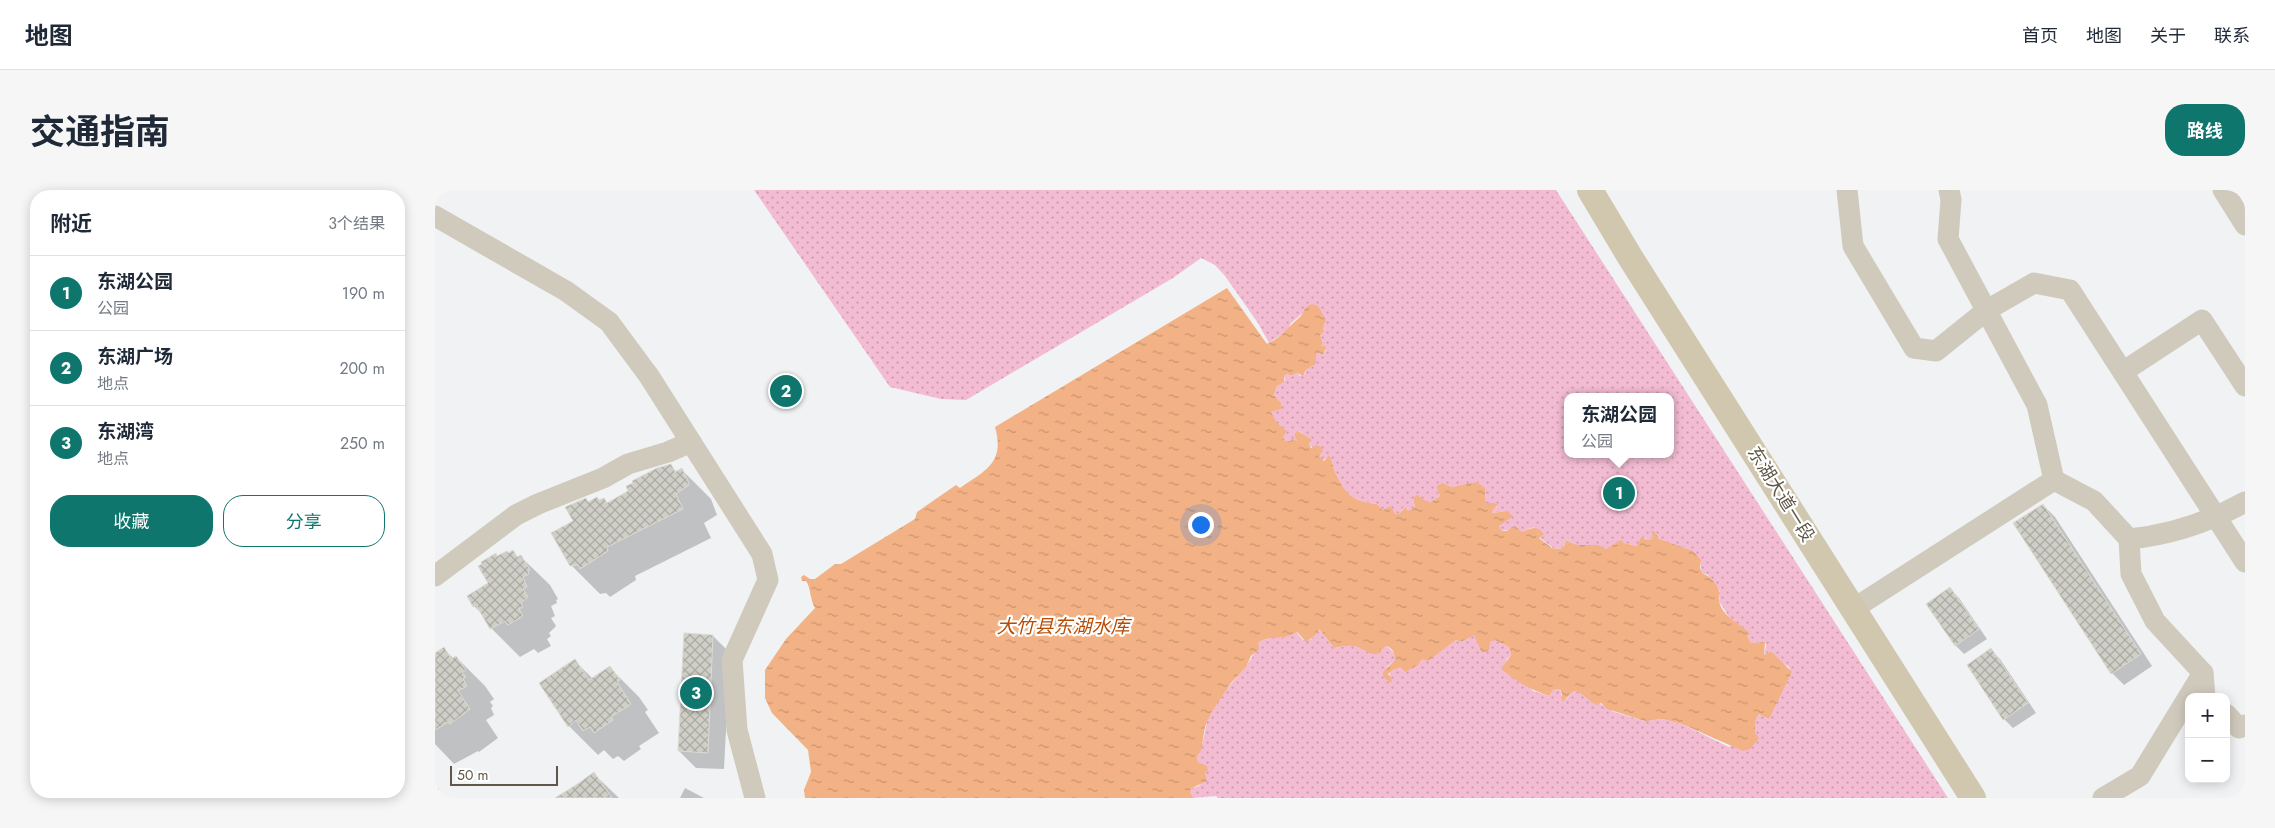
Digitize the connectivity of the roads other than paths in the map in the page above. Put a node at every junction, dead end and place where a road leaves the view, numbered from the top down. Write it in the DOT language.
graph roads {
  1 [pos="1590,190"];
  2 [pos="1610,190"];
  3 [pos="1847,190"];
  4 [pos="1949,190"];
  5 [pos="2223,190"];
  6 [pos="435,216"];
  7 [pos="2245,225"];
  8 [pos="1987,310"];
  9 [pos="2123,371"];
  10 [pos="2245,386"];
  11 [pos="691,442"];
  12 [pos="2054,480"];
  13 [pos="2245,502"];
  14 [pos="2217,517"];
  15 [pos="2129,540"];
  16 [pos="2245,562"];
  17 [pos="435,576"];
  18 [pos="1860,605"];
  19 [pos="2203,673"];
  20 [pos="2205,693"];
  21 [pos="2230,718"];
  22 [pos="2245,724"];
  23 [pos="755,798"];
  24 [pos="1973,798"];
  25 [pos="1993,798"];
  26 [pos="2103,798"];
  1 -- 18 [label="main road, 东湖大道一段"];
  2 -- 18 [label="main road, 东湖大道一段"];
  3 -- 8 [label="street"];
  4 -- 8 [label="street"];
  5 -- 7 [label="street"];
  6 -- 11 [label="street"];
  8 -- 9 [label="street"];
  8 -- 12 [label="street"];
  9 -- 10 [label="street"];
  9 -- 14 [label="street"];
  11 -- 17 [label="street"];
  11 -- 23 [label="street"];
  12 -- 15 [label="street"];
  12 -- 18 [label="street"];
  13 -- 14 [label="street"];
  14 -- 15 [label="street"];
  14 -- 16 [label="street"];
  15 -- 19 [label="street"];
  18 -- 24 [label="main road, 东湖大道一段"];
  18 -- 25 [label="main road, 东湖大道一段"];
  19 -- 20 [label="street"];
  19 -- 26 [label="street"];
  21 -- 22 [label="street"];
}
